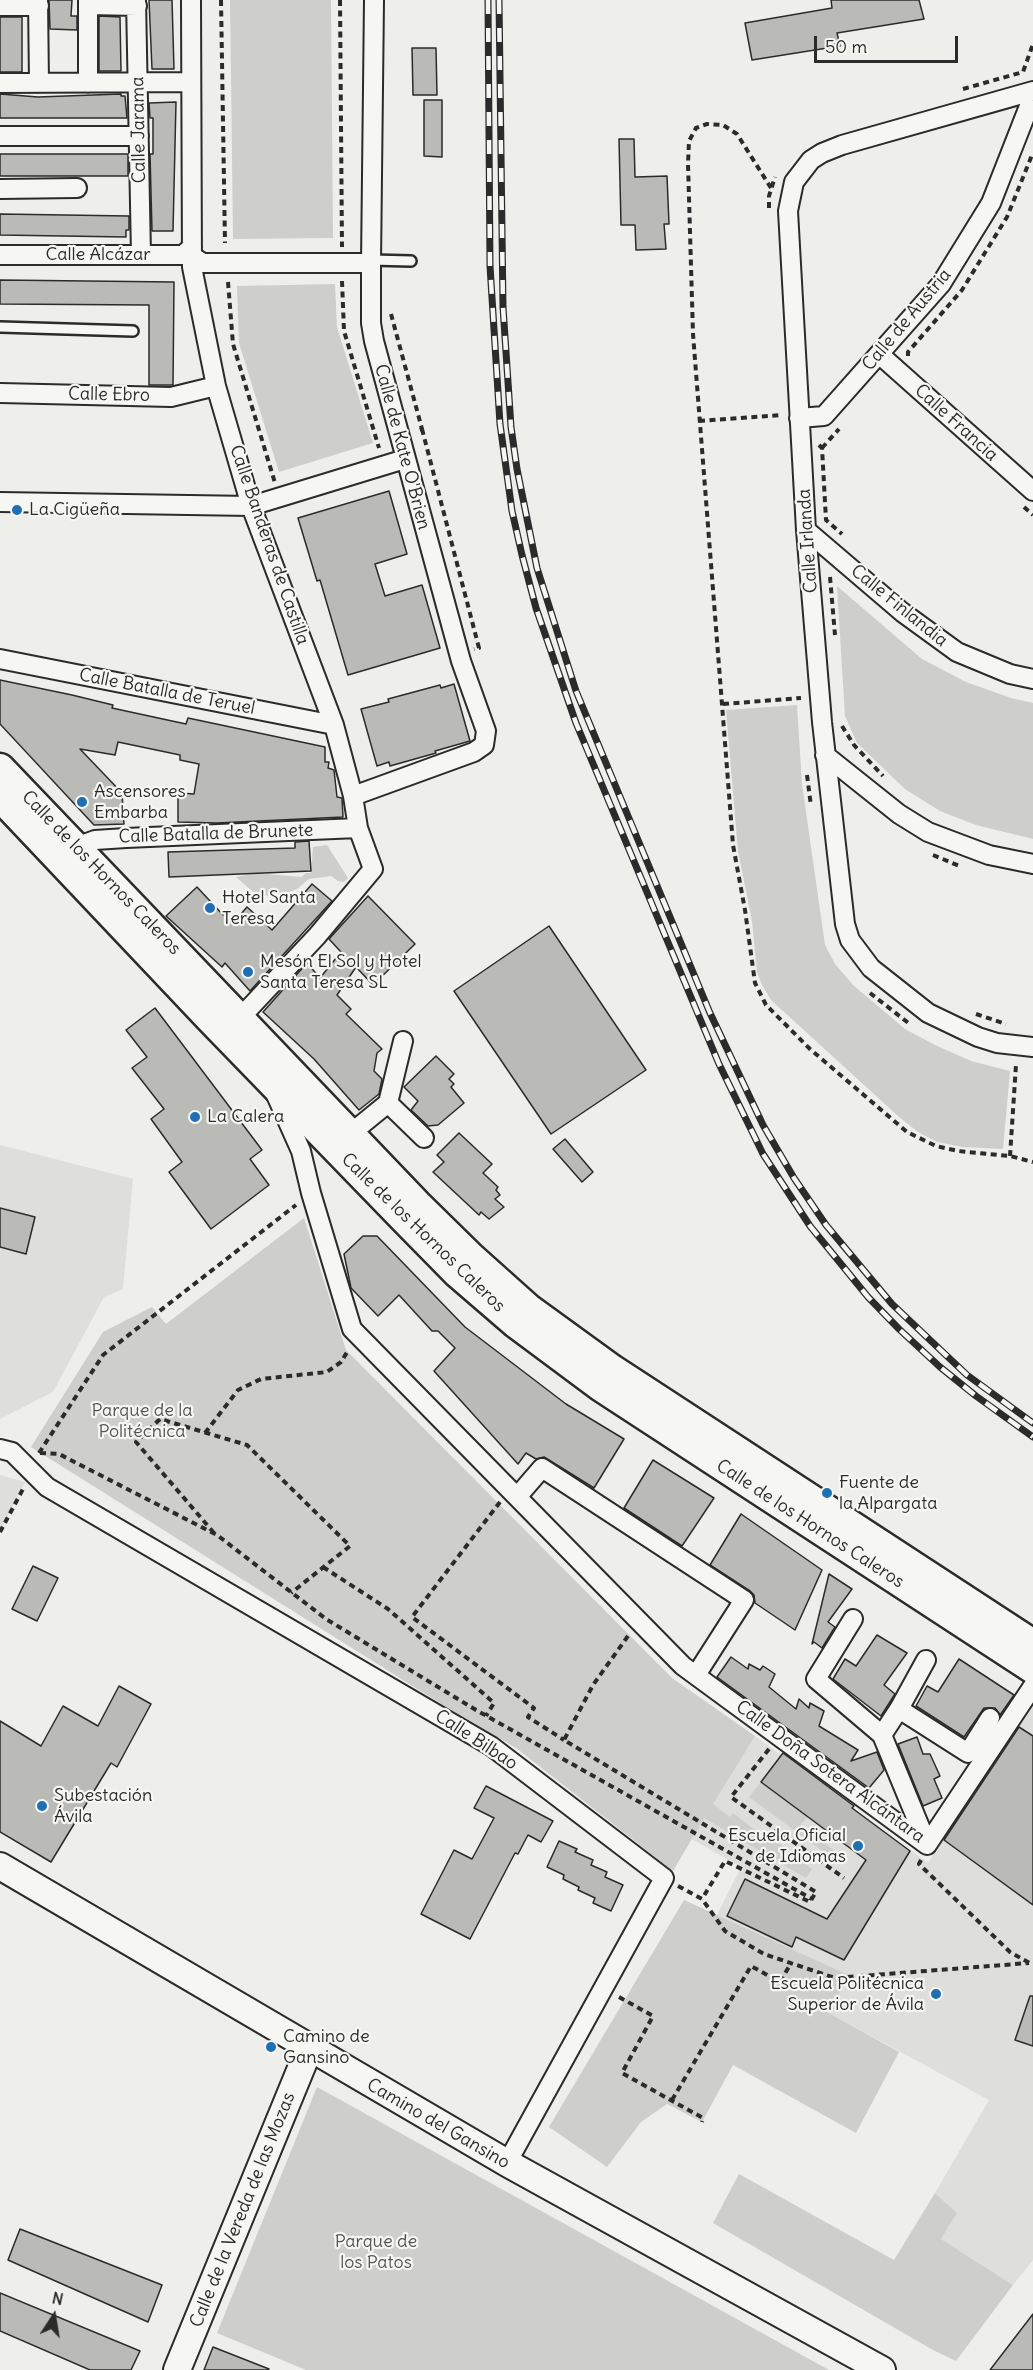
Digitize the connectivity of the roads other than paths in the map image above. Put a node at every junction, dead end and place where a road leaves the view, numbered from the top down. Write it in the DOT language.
graph roads {
  1 [pos="191,0"];
  2 [pos="374,0"];
  3 [pos="39,3"];
  4 [pos="88,3"];
  5 [pos="136,3"];
  6 [pos="0,6"];
  7 [pos="138,82"];
  8 [pos="190,82"];
  9 [pos="0,83"];
  10 [pos="39,83"];
  11 [pos="88,83"];
  12 [pos="1033,91"];
  13 [pos="1033,96"];
  14 [pos="139,135"];
  15 [pos="0,136"];
  16 [pos="77,188"];
  17 [pos="0,189"];
  18 [pos="192,252"];
  19 [pos="0,255"];
  20 [pos="141,255"];
  21 [pos="411,261"];
  22 [pos="371,262"];
  23 [pos="0,327"];
  24 [pos="133,331"];
  25 [pos="879,354"];
  26 [pos="216,386"];
  27 [pos="0,393"];
  28 [pos="790,416"];
  29 [pos="405,459"];
  30 [pos="1033,491"];
  31 [pos="0,502"];
  32 [pos="251,506"];
  33 [pos="806,530"];
  34 [pos="0,658"];
  35 [pos="1033,679"];
  36 [pos="334,726"];
  37 [pos="825,755"];
  38 [pos="0,768"];
  39 [pos="353,796"];
  40 [pos="0,797"];
  41 [pos="358,828"];
  42 [pos="76,847"];
  43 [pos="1033,864"];
  44 [pos="240,1018"];
  45 [pos="403,1041"];
  46 [pos="1033,1047"];
  47 [pos="388,1103"];
  48 [pos="326,1133"];
  49 [pos="424,1137"];
  50 [pos="6,1450"];
  51 [pos="510,1498"];
  52 [pos="853,1619"];
  53 [pos="1033,1644"];
  54 [pos="926,1659"];
  55 [pos="1033,1669"];
  56 [pos="696,1675"];
  57 [pos="1033,1686"];
  58 [pos="899,1709"];
  59 [pos="990,1718"];
  60 [pos="882,1735"];
  61 [pos="927,1845"];
  62 [pos="0,1866"];
  63 [pos="309,2049"];
  64 [pos="507,2163"];
  65 [pos="177,2370"];
  66 [pos="882,2370"];
  1 -- 8 [label="street, Calle Banderas de Castilla"];
  2 -- 22 [label="street, Calle de Kate O'Brien"];
  3 -- 6 [label="street"];
  3 -- 10 [label="street"];
  4 -- 5 [label="street, Calle Jarama"];
  4 -- 11 [label="street, Calle Jarama"];
  5 -- 7 [label="street, Calle Jarama"];
  7 -- 8 [label="street"];
  7 -- 11 [label="street"];
  7 -- 14 [label="street, Calle Jarama"];
  8 -- 18 [label="street, Calle Banderas de Castilla"];
  9 -- 10 [label="street"];
  10 -- 11 [label="street"];
  12 -- 28 [label="street, Calle Irlanda"];
  13 -- 25 [label="street, Calle de Austria"];
  14 -- 15 [label="street"];
  14 -- 20 [label="street, Calle Jarama"];
  16 -- 17 [label="street"];
  18 -- 20 [label="street, Calle Alcázar"];
  18 -- 22 [label="street, Calle Alcázar"];
  18 -- 26 [label="street, Calle Banderas de Castilla"];
  19 -- 20 [label="street, Calle Alcázar"];
  21 -- 22 [label="lane"];
  22 -- 29 [label="street, Calle de Kate O'Brien"];
  23 -- 24 [label="lane"];
  25 -- 28 [label="street, Calle de Austria"];
  25 -- 30 [label="street, Calle Francia"];
  26 -- 27 [label="street, Calle Ebro"];
  26 -- 32 [label="street, Calle Banderas de Castilla"];
  28 -- 33 [label="street, Calle Irlanda"];
  29 -- 32 [label="street"];
  29 -- 39 [label="street, Calle de Kate O'Brien"];
  31 -- 32 [label="street"];
  32 -- 36 [label="street, Calle Banderas de Castilla"];
  33 -- 35 [label="street, Calle Finlandia"];
  33 -- 37 [label="street, Calle Irlanda"];
  34 -- 36 [label="street, Calle Batalla de Teruel"];
  36 -- 39 [label="street, Calle Banderas de Castilla"];
  37 -- 43 [label="street"];
  37 -- 46 [label="street, Calle Irlanda"];
  38 -- 42 [label="main road, Calle de los Hornos Caleros"];
  39 -- 41 [label="street, Calle Banderas de Castilla"];
  40 -- 48 [label="main road, Calle de los Hornos Caleros"];
  41 -- 42 [label="street, Calle Batalla de Brunete"];
  41 -- 44 [label="street, Calle Banderas de Castilla"];
  42 -- 44 [label="main road, Calle de los Hornos Caleros"];
  44 -- 48 [label="main road, Calle de los Hornos Caleros"];
  45 -- 47 [label="street"];
  47 -- 48 [label="street, Calle de los Hornos Caleros"];
  47 -- 49 [label="street"];
  48 -- 51 [label="street, Calle Doña Sotera Alcántara"];
  48 -- 53 [label="main road, Calle de los Hornos Caleros"];
  48 -- 55 [label="main road, Calle de los Hornos Caleros"];
  50 -- 64 [label="street, Calle Bilbao"];
  51 -- 56 [label="street, Calle Doña Sotera Alcántara"];
  51 -- 56 [label="street"];
  52 -- 60 [label="street"];
  54 -- 58 [label="street"];
  56 -- 61 [label="street, Calle Doña Sotera Alcántara"];
  57 -- 61 [label="street, Calle Doña Sotera Alcántara"];
  58 -- 59 [label="street"];
  58 -- 60 [label="street"];
  60 -- 61 [label="street"];
  62 -- 63 [label="street, Camino del Gansino"];
  63 -- 64 [label="street, Camino del Gansino"];
  63 -- 65 [label="street, Calle de la Vereda de las Mozas"];
  64 -- 66 [label="street, Camino del Gansino"];
}
